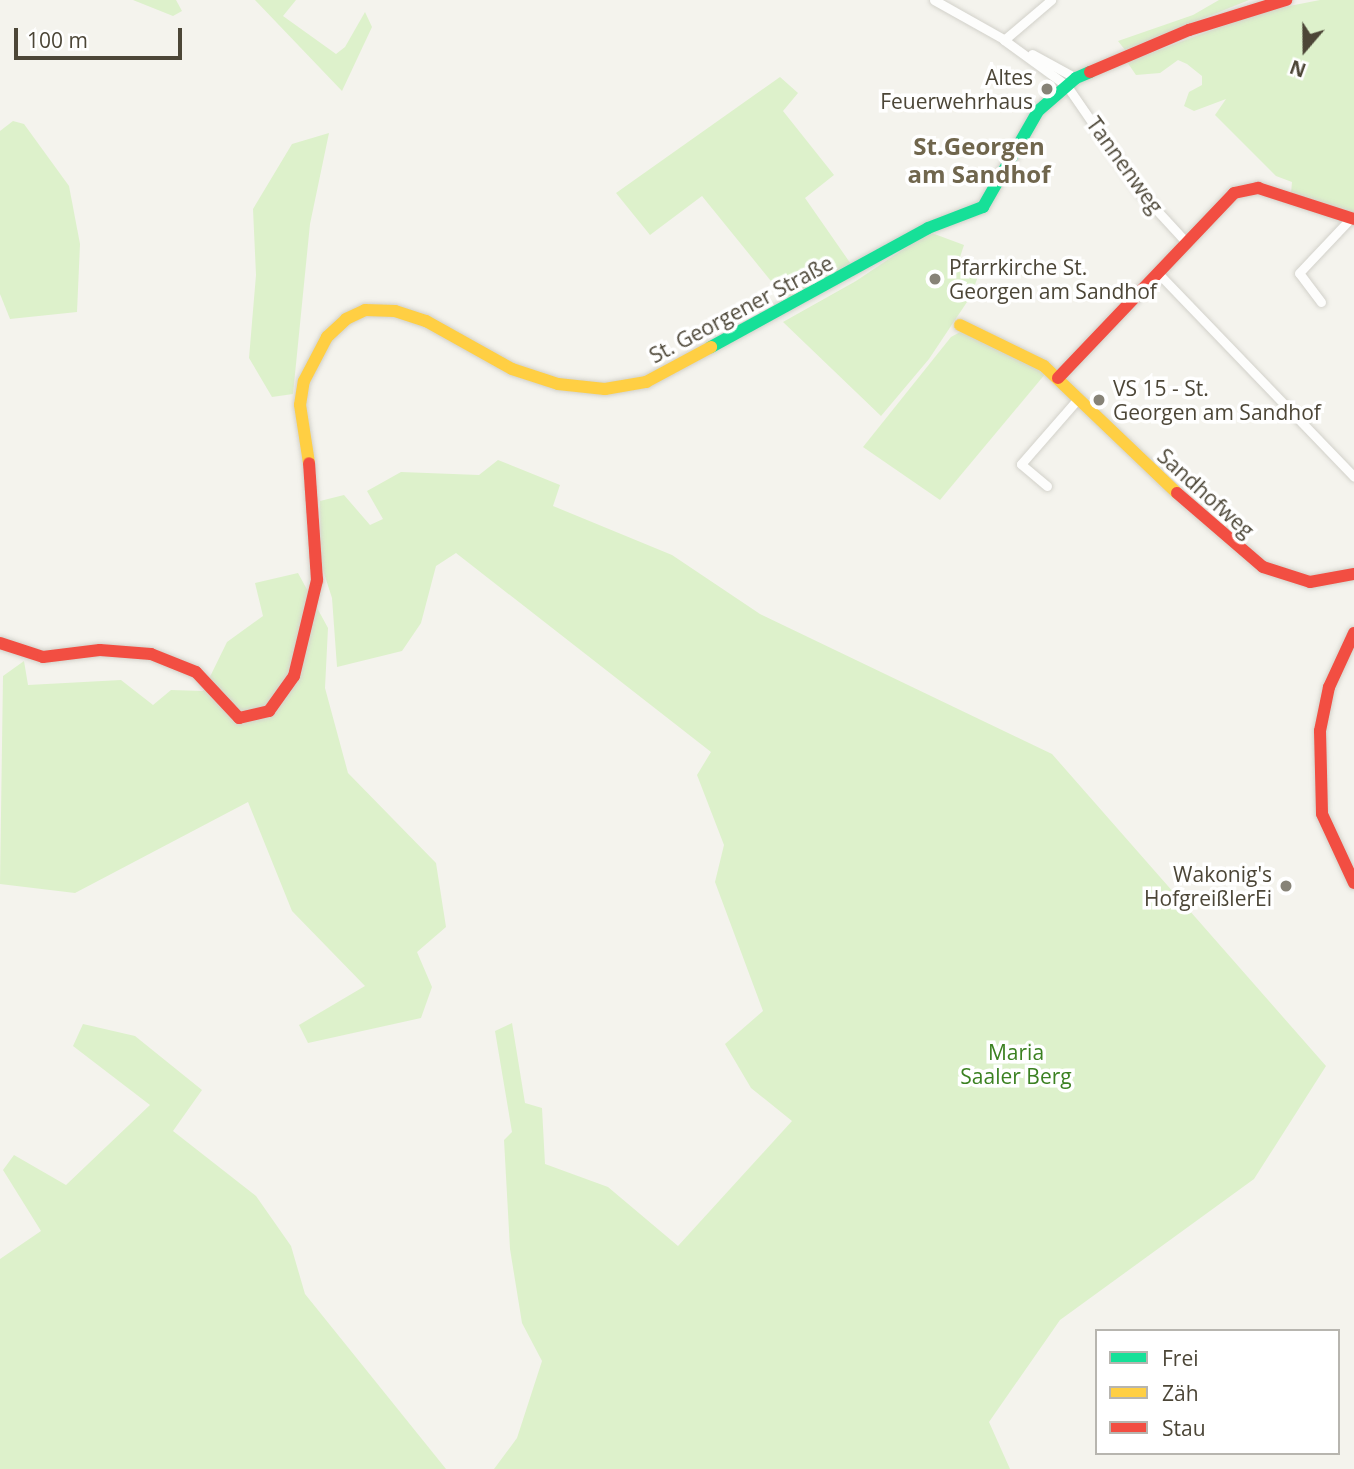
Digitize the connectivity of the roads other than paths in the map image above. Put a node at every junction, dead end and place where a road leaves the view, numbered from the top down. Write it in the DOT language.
graph roads {
  1 [pos="934,0"];
  2 [pos="1051,0"];
  3 [pos="1286,0"];
  4 [pos="1004,40"];
  5 [pos="1072,82"];
  6 [pos="1352,218"];
  7 [pos="1186,242"];
  8 [pos="1157,272"];
  9 [pos="1321,302"];
  10 [pos="960,325"];
  11 [pos="1058,378"];
  12 [pos="1076,401"];
  13 [pos="1354,477"];
  14 [pos="1047,486"];
  15 [pos="1354,573"];
  16 [pos="1354,633"];
  17 [pos="0,643"];
  18 [pos="1354,883"];
  1 -- 4 [label="street, Tannenweg"];
  2 -- 4 [label="street"];
  3 -- 5 [label="street, St. Georgener Straße"];
  4 -- 5 [label="street, Tannenweg"];
  5 -- 7 [label="street, Tannenweg"];
  5 -- 17 [label="street, St. Georgener Straße"];
  6 -- 7 [label="street"];
  6 -- 9 [label="street"];
  7 -- 8 [label="street"];
  8 -- 11 [label="street"];
  8 -- 13 [label="street"];
  10 -- 11 [label="street, Sandhofweg"];
  11 -- 12 [label="street, Sandhofweg"];
  12 -- 14 [label="street"];
  12 -- 15 [label="street, Sandhofweg"];
  16 -- 18 [label="street"];
}
